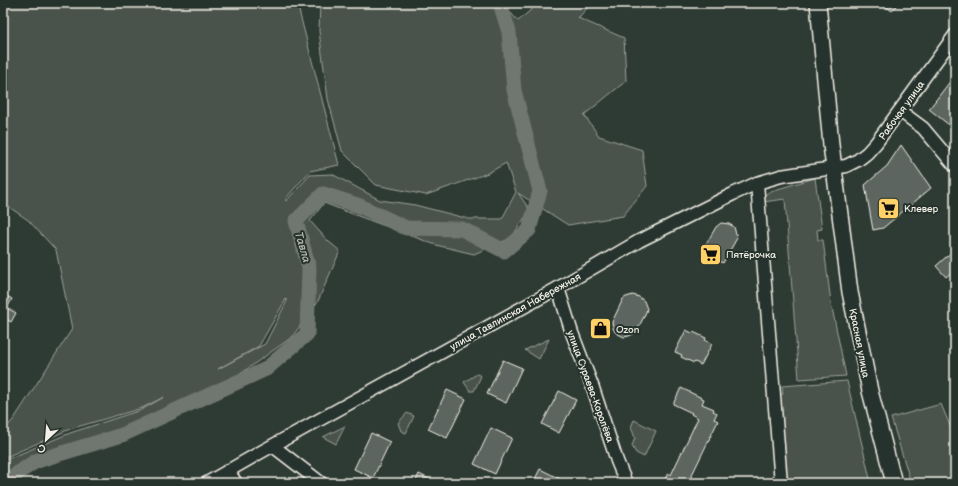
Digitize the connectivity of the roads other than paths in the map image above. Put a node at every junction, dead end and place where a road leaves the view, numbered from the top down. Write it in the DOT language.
graph roads {
  1 [pos="818,3"];
  2 [pos="955,36"];
  3 [pos="900,111"];
  4 [pos="955,166"];
  5 [pos="834,168"];
  6 [pos="757,183"];
  7 [pos="558,288"];
  8 [pos="273,446"];
  9 [pos="228,471"];
  10 [pos="207,483"];
  11 [pos="236,483"];
  12 [pos="321,483"];
  13 [pos="626,483"];
  14 [pos="781,483"];
  15 [pos="894,483"];
  1 -- 5 [label="main road, Красная улица"];
  2 -- 3 [label="street, Рабочая улица"];
  3 -- 4 [label="street"];
  3 -- 5 [label="street, Рабочая улица"];
  5 -- 6 [label="street, улица Тавлинская Набережная"];
  5 -- 15 [label="main road, Красная улица"];
  6 -- 7 [label="street, улица Тавлинская Набережная"];
  6 -- 14 [label="street"];
  7 -- 8 [label="street, улица Тавлинская Набережная"];
  7 -- 13 [label="street, улица Сураева-Королёва"];
  8 -- 9 [label="street, улица Тавлинская Набережная"];
  8 -- 12 [label="street"];
  9 -- 10 [label="street, улица Тавлинская Набережная"];
  9 -- 11 [label="street"];
}
